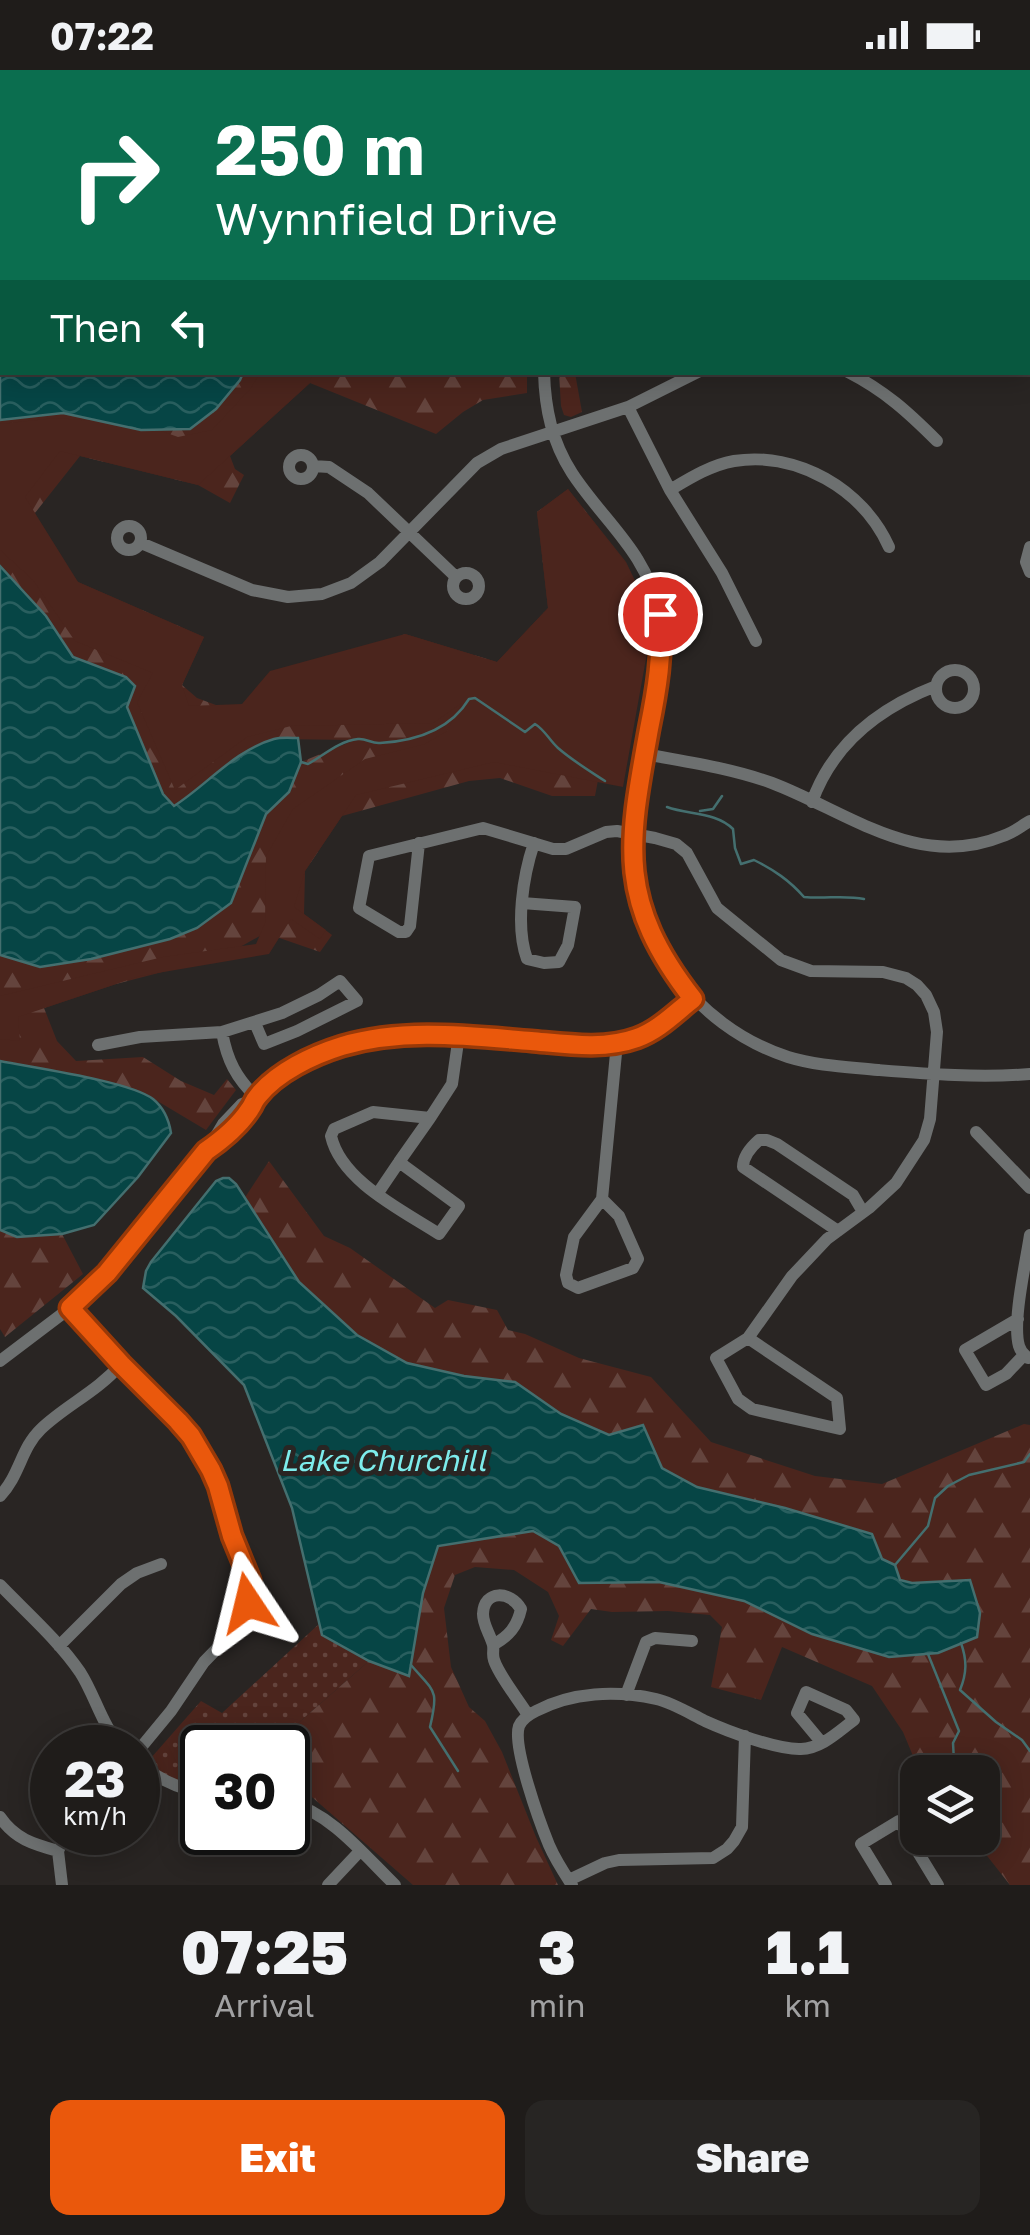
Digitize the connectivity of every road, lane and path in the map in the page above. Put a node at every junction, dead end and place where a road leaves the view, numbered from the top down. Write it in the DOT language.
graph roads {
  1 [pos="544,375"];
  2 [pos="692,375"];
  3 [pos="854,375"];
  4 [pos="628,406"];
  5 [pos="551,431"];
  6 [pos="937,441"];
  7 [pos="313,466"];
  8 [pos="670,490"];
  9 [pos="408,533"];
  10 [pos="140,542"];
  11 [pos="889,547"];
  12 [pos="1030,547"];
  13 [pos="1030,572"];
  14 [pos="456,577"];
  15 [pos="756,641"];
  16 [pos="936,686"];
  17 [pos="645,754"];
  18 [pos="812,802"];
  19 [pos="1030,821"];
  20 [pos="633,834"];
  21 [pos="419,844"];
  22 [pos="534,844"];
  23 [pos="522,902"];
  24 [pos="693,999"];
  25 [pos="255,1023"];
  26 [pos="222,1032"];
  27 [pos="459,1035"];
  28 [pos="617,1043"];
  29 [pos="98,1045"];
  30 [pos="934,1074"];
  31 [pos="1030,1074"];
  32 [pos="257,1098"];
  33 [pos="430,1118"];
  34 [pos="976,1132"];
  35 [pos="399,1162"];
  36 [pos="1030,1188"];
  37 [pos="378,1193"];
  38 [pos="602,1199"];
  39 [pos="863,1212"];
  40 [pos="838,1231"];
  41 [pos="1030,1235"];
  42 [pos="70,1308"];
  43 [pos="1018,1320"];
  44 [pos="748,1338"];
  45 [pos="3,1353"];
  46 [pos="1027,1357"];
  47 [pos="121,1364"];
  48 [pos="0,1496"];
  49 [pos="161,1564"];
  50 [pos="0,1584"];
  51 [pos="692,1641"];
  52 [pos="59,1646"];
  53 [pos="493,1646"];
  54 [pos="626,1695"];
  55 [pos="528,1715"];
  56 [pos="106,1725"];
  57 [pos="160,1725"];
  58 [pos="746,1736"];
  59 [pos="822,1742"];
  60 [pos="310,1812"];
  61 [pos="0,1816"];
  62 [pos="30,1843"];
  63 [pos="360,1851"];
  64 [pos="58,1855"];
  65 [pos="570,1883"];
  66 [pos="62,1885"];
  67 [pos="328,1885"];
  68 [pos="395,1885"];
  69 [pos="886,1885"];
  70 [pos="938,1885"];
  1 -- 5 [label="street"];
  2 -- 4 [label="street"];
  3 -- 6 [label="street"];
  4 -- 5 [label="street"];
  4 -- 8 [label="street"];
  5 -- 9 [label="street"];
  5 -- 17 [label="street"];
  7 -- 9 [label="street"];
  8 -- 11 [label="street"];
  8 -- 15 [label="street"];
  9 -- 10 [label="street"];
  9 -- 14 [label="street"];
  12 -- 13 [label="street"];
  16 -- 18 [label="street"];
  17 -- 18 [label="street"];
  17 -- 20 [label="street"];
  18 -- 19 [label="street"];
  20 -- 22 [label="street"];
  20 -- 24 [label="street"];
  20 -- 30 [label="street"];
  21 -- 21 [label="street"];
  21 -- 22 [label="street"];
  22 -- 23 [label="street"];
  23 -- 23 [label="street"];
  24 -- 28 [label="street"];
  24 -- 30 [label="street"];
  25 -- 25 [label="street"];
  25 -- 26 [label="street"];
  26 -- 29 [label="street"];
  26 -- 32 [label="street"];
  27 -- 28 [label="street"];
  27 -- 32 [label="street"];
  27 -- 33 [label="street"];
  28 -- 38 [label="street"];
  30 -- 31 [label="street"];
  30 -- 39 [label="street"];
  32 -- 42 [label="street"];
  33 -- 35 [label="street"];
  33 -- 37 [label="street"];
  34 -- 36 [label="street"];
  35 -- 37 [label="street"];
  35 -- 37 [label="street"];
  38 -- 38 [label="street"];
  39 -- 40 [label="street"];
  39 -- 40 [label="street"];
  40 -- 44 [label="street"];
  41 -- 43 [label="street"];
  42 -- 45 [label="street"];
  42 -- 47 [label="street"];
  43 -- 46 [label="street"];
  43 -- 46 [label="street"];
  44 -- 44 [label="street"];
  47 -- 48 [label="street"];
  47 -- 57 [label="street"];
  49 -- 52 [label="street"];
  50 -- 52 [label="street"];
  51 -- 54 [label="street"];
  52 -- 56 [label="street"];
  53 -- 55 [label="street"];
  54 -- 55 [label="street"];
  54 -- 58 [label="street"];
  55 -- 65 [label="street"];
  58 -- 59 [label="street"];
  58 -- 65 [label="street"];
  59 -- 59 [label="street"];
  60 -- 63 [label="street"];
  61 -- 62 [label="street"];
  63 -- 67 [label="street"];
  63 -- 68 [label="street"];
  64 -- 66 [label="street"];
  69 -- 70 [label="street"];
}
